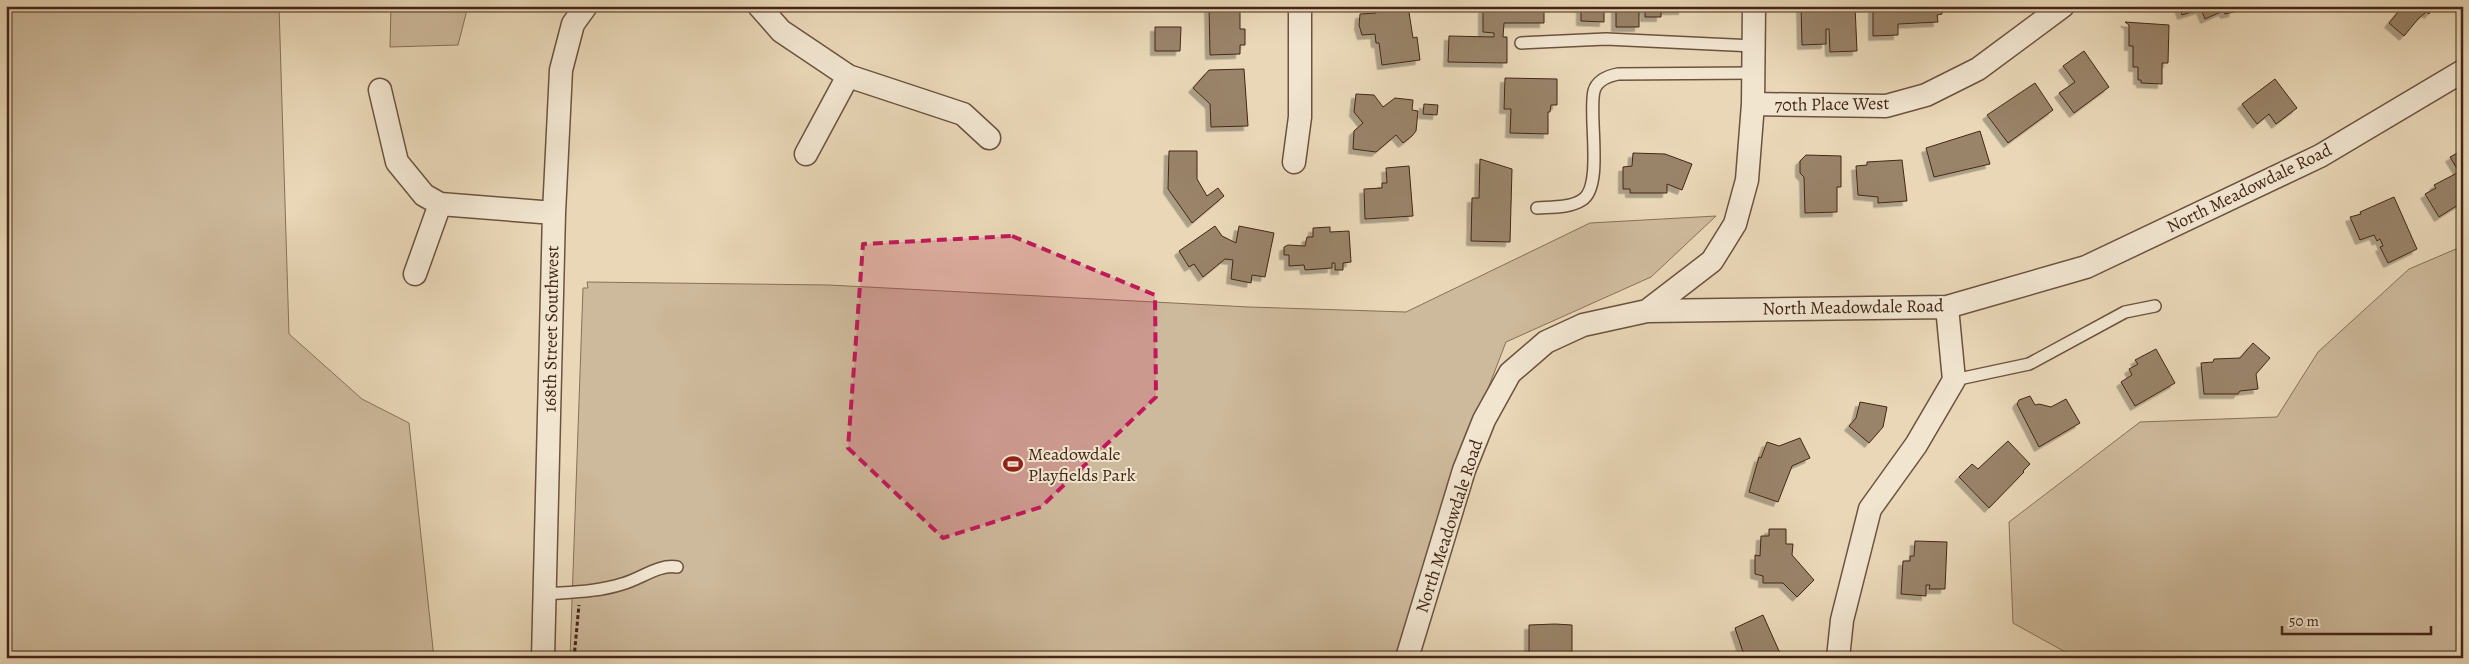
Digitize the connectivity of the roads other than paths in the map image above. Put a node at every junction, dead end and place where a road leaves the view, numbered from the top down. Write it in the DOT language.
graph roads {
  1 [pos="586,6"];
  2 [pos="759,6"];
  3 [pos="1300,6"];
  4 [pos="1754,6"];
  5 [pos="2063,6"];
  6 [pos="1521,43"];
  7 [pos="1754,46"];
  8 [pos="2463,71"];
  9 [pos="1753,74"];
  10 [pos="848,76"];
  11 [pos="380,90"];
  12 [pos="1753,104"];
  13 [pos="989,138"];
  14 [pos="806,154"];
  15 [pos="1294,162"];
  16 [pos="440,204"];
  17 [pos="1537,208"];
  18 [pos="554,213"];
  19 [pos="415,274"];
  20 [pos="2155,306"];
  21 [pos="1947,307"];
  22 [pos="1647,311"];
  23 [pos="1954,380"];
  24 [pos="677,567"];
  25 [pos="544,597"];
  26 [pos="543,658"];
  27 [pos="1407,658"];
  28 [pos="1838,658"];
  1 -- 18 [label="street, 168th Street Southwest"];
  2 -- 10 [label="street"];
  3 -- 15 [label="street"];
  4 -- 7 [label="street"];
  5 -- 12 [label="street, 70th Place West"];
  6 -- 7 [label="lane"];
  7 -- 9 [label="street"];
  8 -- 21 [label="street, North Meadowdale Road"];
  9 -- 12 [label="street"];
  9 -- 17 [label="lane"];
  10 -- 13 [label="street"];
  10 -- 14 [label="street"];
  11 -- 16 [label="street"];
  12 -- 22 [label="street"];
  16 -- 18 [label="street"];
  16 -- 19 [label="street"];
  18 -- 25 [label="street, 168th Street Southwest"];
  20 -- 23 [label="lane"];
  21 -- 22 [label="street, North Meadowdale Road"];
  21 -- 23 [label="street"];
  22 -- 27 [label="street, North Meadowdale Road"];
  23 -- 28 [label="street"];
  24 -- 25 [label="lane"];
  25 -- 26 [label="street, 168th Street Southwest"];
}
